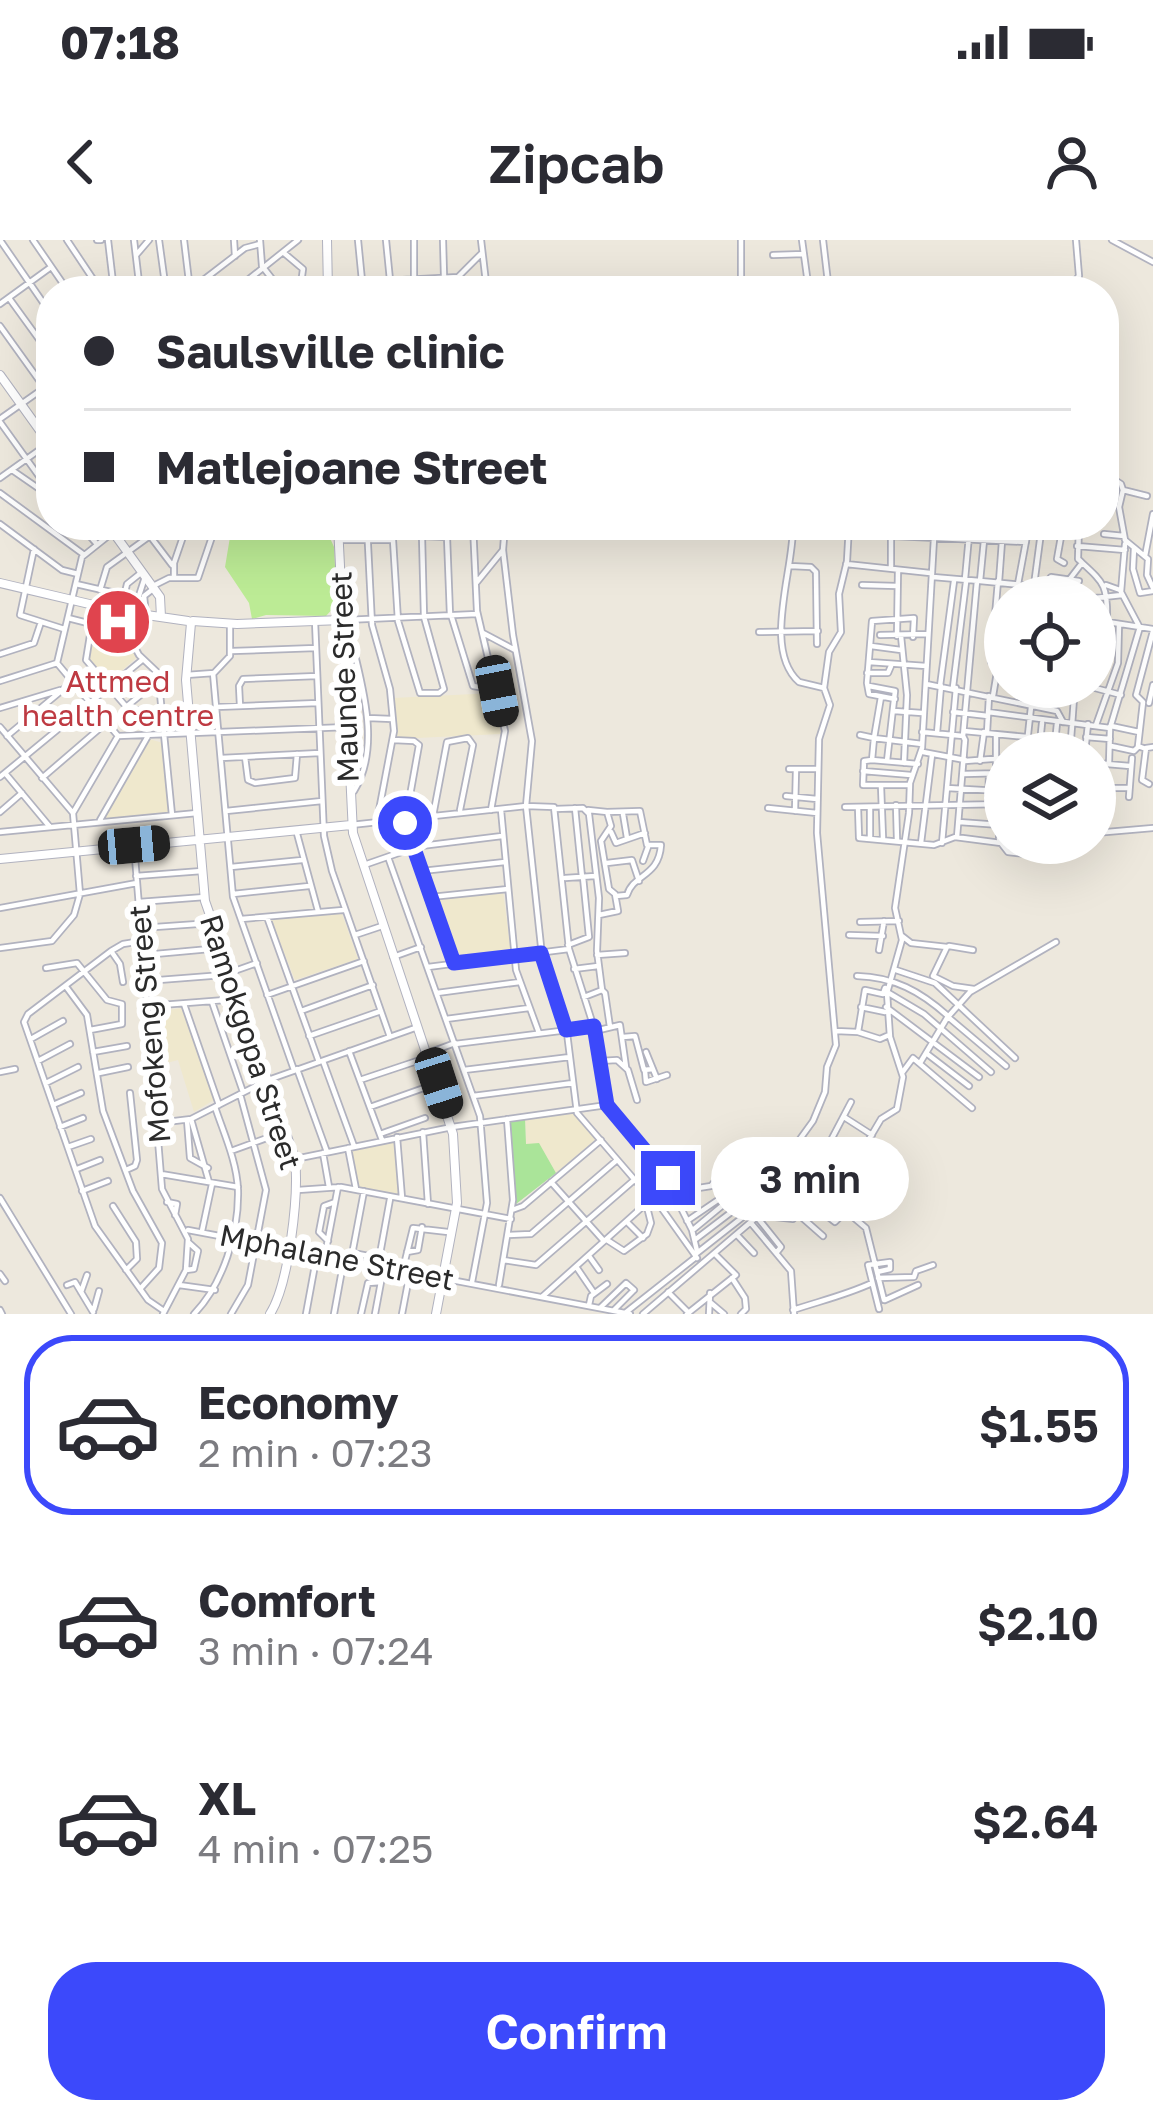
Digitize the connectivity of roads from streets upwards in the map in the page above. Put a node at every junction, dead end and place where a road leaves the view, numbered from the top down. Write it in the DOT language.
graph roads {
  1 [pos="0,240"];
  2 [pos="33,240"];
  3 [pos="67,240"];
  4 [pos="102,240"];
  5 [pos="134,240"];
  6 [pos="149,240"];
  7 [pos="160,240"];
  8 [pos="184,240"];
  9 [pos="234,240"];
  10 [pos="298,240"];
  11 [pos="327,240"];
  12 [pos="358,240"];
  13 [pos="386,240"];
  14 [pos="414,240"];
  15 [pos="443,240"];
  16 [pos="481,240"];
  17 [pos="741,240"];
  18 [pos="802,240"];
  19 [pos="823,240"];
  20 [pos="1076,240"];
  21 [pos="1112,240"];
  22 [pos="260,241"];
  23 [pos="282,253"];
  24 [pos="482,253"];
  25 [pos="804,254"];
  26 [pos="773,255"];
  27 [pos="136,256"];
  28 [pos="235,256"];
  29 [pos="1153,262"];
  30 [pos="51,267"];
  31 [pos="264,267"];
  32 [pos="39,276"];
  33 [pos="57,276"];
  34 [pos="91,276"];
  35 [pos="110,276"];
  36 [pos="138,276"];
  37 [pos="164,276"];
  38 [pos="188,276"];
  39 [pos="209,276"];
  40 [pos="253,276"];
  41 [pos="270,276"];
  42 [pos="302,276"];
  43 [pos="328,276"];
  44 [pos="361,276"];
  45 [pos="390,276"];
  46 [pos="414,276"];
  47 [pos="444,276"];
  48 [pos="460,276"];
  49 [pos="485,276"];
  50 [pos="741,276"];
  51 [pos="807,276"];
  52 [pos="827,276"];
  53 [pos="1079,276"];
  54 [pos="36,278"];
  55 [pos="29,283"];
  56 [pos="36,293"];
  57 [pos="9,298"];
  58 [pos="0,304"];
  59 [pos="0,326"];
  60 [pos="36,335"];
  61 [pos="0,375"];
  62 [pos="36,377"];
  63 [pos="36,394"];
  64 [pos="21,404"];
  65 [pos="0,420"];
  66 [pos="36,425"];
  67 [pos="36,453"];
  68 [pos="26,459"];
  69 [pos="0,464"];
  70 [pos="36,473"];
  71 [pos="6,474"];
  72 [pos="1119,483"];
  73 [pos="36,488"];
  74 [pos="1123,490"];
  75 [pos="0,493"];
  76 [pos="1147,496"];
  77 [pos="1153,514"];
  78 [pos="36,519"];
  79 [pos="0,524"];
  80 [pos="64,540"];
  81 [pos="94,540"];
  82 [pos="100,540"];
  83 [pos="121,540"];
  84 [pos="144,540"];
  85 [pos="153,540"];
  86 [pos="182,540"];
  87 [pos="211,540"];
  88 [pos="338,540"];
  89 [pos="367,540"];
  90 [pos="392,540"];
  91 [pos="421,540"];
  92 [pos="447,540"];
  93 [pos="474,540"];
  94 [pos="504,540"];
  95 [pos="792,540"];
  96 [pos="848,540"];
  97 [pos="891,540"];
  98 [pos="934,540"];
  99 [pos="969,540"];
  100 [pos="984,540"];
  101 [pos="1037,540"];
  102 [pos="1062,540"];
  103 [pos="1077,540"];
  104 [pos="1118,540"];
  105 [pos="1002,541"];
  106 [pos="1011,541"];
  107 [pos="1026,542"];
  108 [pos="97,543"];
  109 [pos="1125,543"];
  110 [pos="1077,546"];
  111 [pos="1134,548"];
  112 [pos="34,549"];
  113 [pos="503,550"];
  114 [pos="128,552"];
  115 [pos="83,554"];
  116 [pos="1149,558"];
  117 [pos="1082,563"];
  118 [pos="846,564"];
  119 [pos="173,566"];
  120 [pos="790,566"];
  121 [pos="895,569"];
  122 [pos="78,574"];
  123 [pos="143,574"];
  124 [pos="932,575"];
  125 [pos="998,576"];
  126 [pos="1024,576"];
  127 [pos="1026,576"];
  128 [pos="1055,576"];
  129 [pos="1072,576"];
  130 [pos="1096,576"];
  131 [pos="174,578"];
  132 [pos="954,581"];
  133 [pos="979,581"];
  134 [pos="984,581"];
  135 [pos="966,582"];
  136 [pos="476,583"];
  137 [pos="0,584"];
  138 [pos="75,584"];
  139 [pos="862,585"];
  140 [pos="896,586"];
  141 [pos="153,587"];
  142 [pos="1116,588"];
  143 [pos="25,589"];
  144 [pos="1153,589"];
  145 [pos="100,590"];
  146 [pos="1121,594"];
  147 [pos="124,595"];
  148 [pos="1116,595"];
  149 [pos="72,600"];
  150 [pos="122,604"];
  151 [pos="134,613"];
  152 [pos="146,614"];
  153 [pos="477,614"];
  154 [pos="451,615"];
  155 [pos="161,616"];
  156 [pos="398,617"];
  157 [pos="424,617"];
  158 [pos="895,617"];
  159 [pos="68,618"];
  160 [pos="371,619"];
  161 [pos="342,620"];
  162 [pos="315,621"];
  163 [pos="191,622"];
  164 [pos="931,622"];
  165 [pos="40,623"];
  166 [pos="92,623"];
  167 [pos="1116,623"];
  168 [pos="230,624"];
  169 [pos="1120,624"];
  170 [pos="949,625"];
  171 [pos="1139,627"];
  172 [pos="65,629"];
  173 [pos="782,631"];
  174 [pos="818,631"];
  175 [pos="759,632"];
  176 [pos="483,633"];
  177 [pos="1152,633"];
  178 [pos="880,635"];
  179 [pos="899,636"];
  180 [pos="913,637"];
  181 [pos="929,637"];
  182 [pos="947,642"];
  183 [pos="817,644"];
  184 [pos="871,646"];
  185 [pos="316,648"];
  186 [pos="515,650"];
  187 [pos="901,650"];
  188 [pos="232,651"];
  189 [pos="344,652"];
  190 [pos="0,654"];
  191 [pos="142,660"];
  192 [pos="869,662"];
  193 [pos="892,663"];
  194 [pos="903,663"];
  195 [pos="57,664"];
  196 [pos="926,666"];
  197 [pos="1116,668"];
  198 [pos="1142,671"];
  199 [pos="212,673"];
  200 [pos="867,673"];
  201 [pos="1152,673"];
  202 [pos="186,676"];
  203 [pos="317,676"];
  204 [pos="159,678"];
  205 [pos="0,681"];
  206 [pos="72,682"];
  207 [pos="926,684"];
  208 [pos="1153,685"];
  209 [pos="869,686"];
  210 [pos="940,686"];
  211 [pos="109,687"];
  212 [pos="954,687"];
  213 [pos="821,688"];
  214 [pos="967,689"];
  215 [pos="60,691"];
  216 [pos="497,691"];
  217 [pos="1116,692"];
  218 [pos="1121,693"];
  219 [pos="984,694"];
  220 [pos="1136,694"];
  221 [pos="881,697"];
  222 [pos="895,698"];
  223 [pos="89,703"];
  224 [pos="318,703"];
  225 [pos="1148,703"];
  226 [pos="240,706"];
  227 [pos="126,707"];
  228 [pos="216,707"];
  229 [pos="0,708"];
  230 [pos="989,708"];
  231 [pos="1004,708"];
  232 [pos="1027,708"];
  233 [pos="1039,708"];
  234 [pos="1071,708"];
  235 [pos="1100,708"];
  236 [pos="162,710"];
  237 [pos="895,711"];
  238 [pos="907,712"];
  239 [pos="922,712"];
  240 [pos="953,712"];
  241 [pos="962,713"];
  242 [pos="988,714"];
  243 [pos="1002,716"];
  244 [pos="368,718"];
  245 [pos="393,718"];
  246 [pos="1015,718"];
  247 [pos="1029,720"];
  248 [pos="1043,721"];
  249 [pos="1064,722"];
  250 [pos="106,723"];
  251 [pos="1092,725"];
  252 [pos="0,727"];
  253 [pos="347,727"];
  254 [pos="1111,727"];
  255 [pos="320,728"];
  256 [pos="219,732"];
  257 [pos="922,732"];
  258 [pos="984,732"];
  259 [pos="986,732"];
  260 [pos="1013,732"];
  261 [pos="1028,732"];
  262 [pos="1042,732"];
  263 [pos="1061,732"];
  264 [pos="1066,732"];
  265 [pos="1088,732"];
  266 [pos="1111,732"];
  267 [pos="1138,732"];
  268 [pos="937,733"];
  269 [pos="963,733"];
  270 [pos="191,734"];
  271 [pos="951,734"];
  272 [pos="165,735"];
  273 [pos="860,735"];
  274 [pos="7,736"];
  275 [pos="118,736"];
  276 [pos="148,736"];
  277 [pos="874,738"];
  278 [pos="393,740"];
  279 [pos="889,741"];
  280 [pos="984,741"];
  281 [pos="905,742"];
  282 [pos="1116,744"];
  283 [pos="922,748"];
  284 [pos="1146,748"];
  285 [pos="320,753"];
  286 [pos="297,754"];
  287 [pos="932,755"];
  288 [pos="24,757"];
  289 [pos="245,757"];
  290 [pos="221,758"];
  291 [pos="949,758"];
  292 [pos="984,759"];
  293 [pos="872,760"];
  294 [pos="965,760"];
  295 [pos="980,760"];
  296 [pos="887,761"];
  297 [pos="904,763"];
  298 [pos="1116,763"];
  299 [pos="918,764"];
  300 [pos="818,769"];
  301 [pos="862,771"];
  302 [pos="984,773"];
  303 [pos="964,774"];
  304 [pos="3,775"];
  305 [pos="42,778"];
  306 [pos="911,781"];
  307 [pos="929,784"];
  308 [pos="881,786"];
  309 [pos="1129,786"];
  310 [pos="1116,787"];
  311 [pos="946,788"];
  312 [pos="962,790"];
  313 [pos="984,790"];
  314 [pos="22,793"];
  315 [pos="350,794"];
  316 [pos="786,796"];
  317 [pos="797,796"];
  318 [pos="1129,797"];
  319 [pos="817,799"];
  320 [pos="322,801"];
  321 [pos="910,803"];
  322 [pos="927,804"];
  323 [pos="984,804"];
  324 [pos="896,805"];
  325 [pos="945,805"];
  326 [pos="961,805"];
  327 [pos="974,805"];
  328 [pos="526,806"];
  329 [pos="882,806"];
  330 [pos="554,807"];
  331 [pos="845,807"];
  332 [pos="858,807"];
  333 [pos="870,807"];
  334 [pos="500,808"];
  335 [pos="574,808"];
  336 [pos="768,808"];
  337 [pos="491,810"];
  338 [pos="588,810"];
  339 [pos="226,811"];
  340 [pos="795,811"];
  341 [pos="0,812"];
  342 [pos="607,812"];
  343 [pos="622,812"];
  344 [pos="73,813"];
  345 [pos="199,813"];
  346 [pos="460,813"];
  347 [pos="817,813"];
  348 [pos="172,815"];
  349 [pos="433,816"];
  350 [pos="405,819"];
  351 [pos="99,822"];
  352 [pos="377,822"];
  353 [pos="959,822"];
  354 [pos="972,824"];
  355 [pos="74,825"];
  356 [pos="351,825"];
  357 [pos="984,825"];
  358 [pos="50,827"];
  359 [pos="323,828"];
  360 [pos="1153,828"];
  361 [pos="296,830"];
  362 [pos="1116,831"];
  363 [pos="0,832"];
  364 [pos="611,832"];
  365 [pos="645,833"];
  366 [pos="503,836"];
  367 [pos="229,837"];
  368 [pos="958,837"];
  369 [pos="627,838"];
  370 [pos="869,838"];
  371 [pos="883,838"];
  372 [pos="202,840"];
  373 [pos="901,840"];
  374 [pos="984,840"];
  375 [pos="921,843"];
  376 [pos="942,844"];
  377 [pos="134,845"];
  378 [pos="413,847"];
  379 [pos="648,850"];
  380 [pos="76,851"];
  381 [pos="388,856"];
  382 [pos="0,859"];
  383 [pos="302,860"];
  384 [pos="644,861"];
  385 [pos="505,862"];
  386 [pos="634,863"];
  387 [pos="653,864"];
  388 [pos="362,866"];
  389 [pos="605,866"];
  390 [pos="232,867"];
  391 [pos="204,871"];
  392 [pos="422,871"];
  393 [pos="595,872"];
  394 [pos="582,877"];
  395 [pos="562,878"];
  396 [pos="136,880"];
  397 [pos="639,881"];
  398 [pos="309,886"];
  399 [pos="508,889"];
  400 [pos="80,894"];
  401 [pos="233,894"];
  402 [pos="616,896"];
  403 [pos="205,897"];
  404 [pos="431,897"];
  405 [pos="139,902"];
  406 [pos="0,908"];
  407 [pos="346,909"];
  408 [pos="318,912"];
  409 [pos="597,915"];
  410 [pos="268,917"];
  411 [pos="241,919"];
  412 [pos="884,921"];
  413 [pos="860,922"];
  414 [pos="898,922"];
  415 [pos="212,923"];
  416 [pos="382,926"];
  417 [pos="141,928"];
  418 [pos="355,935"];
  419 [pos="849,935"];
  420 [pos="902,935"];
  421 [pos="883,936"];
  422 [pos="142,941"];
  423 [pos="1056,942"];
  424 [pos="421,947"];
  425 [pos="569,947"];
  426 [pos="947,947"];
  427 [pos="0,948"];
  428 [pos="221,948"];
  429 [pos="879,950"];
  430 [pos="973,950"];
  431 [pos="111,951"];
  432 [pos="541,953"];
  433 [pos="625,953"];
  434 [pos="144,955"];
  435 [pos="597,955"];
  436 [pos="514,956"];
  437 [pos="393,957"];
  438 [pos="364,961"];
  439 [pos="257,963"];
  440 [pos="454,963"];
  441 [pos="598,965"];
  442 [pos="428,967"];
  443 [pos="46,968"];
  444 [pos="574,969"];
  445 [pos="895,969"];
  446 [pos="85,973"];
  447 [pos="231,973"];
  448 [pos="857,976"];
  449 [pos="146,981"];
  450 [pos="123,982"];
  451 [pos="520,982"];
  452 [pos="373,985"];
  453 [pos="292,986"];
  454 [pos="889,987"];
  455 [pos="66,988"];
  456 [pos="974,989"];
  457 [pos="602,990"];
  458 [pos="437,993"];
  459 [pos="267,995"];
  460 [pos="584,997"];
  461 [pos="239,999"];
  462 [pos="212,1002"];
  463 [pos="184,1004"];
  464 [pos="958,1005"];
  465 [pos="148,1006"];
  466 [pos="861,1007"];
  467 [pos="530,1008"];
  468 [pos="887,1010"];
  469 [pos="301,1011"];
  470 [pos="381,1011"];
  471 [pos="948,1017"];
  472 [pos="446,1019"];
  473 [pos="63,1021"];
  474 [pos="418,1027"];
  475 [pos="610,1027"];
  476 [pos="940,1028"];
  477 [pos="595,1029"];
  478 [pos="90,1030"];
  479 [pos="566,1030"];
  480 [pos="836,1031"];
  481 [pos="857,1032"];
  482 [pos="539,1034"];
  483 [pos="890,1035"];
  484 [pos="309,1036"];
  485 [pos="390,1036"];
  486 [pos="623,1037"];
  487 [pos="29,1040"];
  488 [pos="934,1040"];
  489 [pos="70,1044"];
  490 [pos="455,1044"];
  491 [pos="127,1046"];
  492 [pos="657,1048"];
  493 [pos="350,1051"];
  494 [pos="93,1052"];
  495 [pos="644,1053"];
  496 [pos="926,1053"];
  497 [pos="428,1055"];
  498 [pos="570,1057"];
  499 [pos="1015,1058"];
  500 [pos="321,1061"];
  501 [pos="600,1061"];
  502 [pos="37,1062"];
  503 [pos="920,1063"];
  504 [pos="78,1066"];
  505 [pos="1006,1066"];
  506 [pos="128,1067"];
  507 [pos="626,1067"];
  508 [pos="15,1069"];
  509 [pos="295,1070"];
  510 [pos="464,1070"];
  511 [pos="649,1070"];
  512 [pos="0,1072"];
  513 [pos="992,1072"];
  514 [pos="97,1073"];
  515 [pos="902,1073"];
  516 [pos="668,1075"];
  517 [pos="979,1077"];
  518 [pos="657,1079"];
  519 [pos="268,1080"];
  520 [pos="361,1080"];
  521 [pos="439,1083"];
  522 [pos="573,1083"];
  523 [pos="45,1084"];
  524 [pos="969,1086"];
  525 [pos="81,1093"];
  526 [pos="242,1093"];
  527 [pos="130,1094"];
  528 [pos="473,1096"];
  529 [pos="637,1100"];
  530 [pos="850,1102"];
  531 [pos="52,1105"];
  532 [pos="607,1105"];
  533 [pos="217,1106"];
  534 [pos="370,1107"];
  535 [pos="972,1108"];
  536 [pos="577,1110"];
  537 [pos="844,1117"];
  538 [pos="83,1118"];
  539 [pos="425,1118"];
  540 [pos="189,1119"];
  541 [pos="507,1119"];
  542 [pos="481,1122"];
  543 [pos="158,1123"];
  544 [pos="60,1126"];
  545 [pos="452,1126"];
  546 [pos="286,1131"];
  547 [pos="423,1132"];
  548 [pos="872,1135"];
  549 [pos="381,1137"];
  550 [pos="397,1138"];
  551 [pos="92,1139"];
  552 [pos="601,1140"];
  553 [pos="256,1142"];
  554 [pos="800,1143"];
  555 [pos="351,1147"];
  556 [pos="68,1148"];
  557 [pos="861,1149"];
  558 [pos="230,1151"];
  559 [pos="325,1153"];
  560 [pos="813,1156"];
  561 [pos="295,1159"];
  562 [pos="100,1160"];
  563 [pos="617,1160"];
  564 [pos="850,1160"];
  565 [pos="820,1161"];
  566 [pos="208,1168"];
  567 [pos="779,1168"];
  568 [pos="75,1170"];
  569 [pos="125,1170"];
  570 [pos="754,1173"];
  571 [pos="837,1173"];
  572 [pos="161,1174"];
  573 [pos="730,1177"];
  574 [pos="776,1177"];
  575 [pos="634,1180"];
  576 [pos="108,1181"];
  577 [pos="551,1182"];
  578 [pos="210,1184"];
  579 [pos="238,1187"];
  580 [pos="328,1187"];
  581 [pos="338,1187"];
  582 [pos="671,1189"];
  583 [pos="739,1189"];
  584 [pos="298,1190"];
  585 [pos="821,1190"];
  586 [pos="82,1191"];
  587 [pos="360,1191"];
  588 [pos="759,1191"];
  589 [pos="0,1198"];
  590 [pos="390,1198"];
  591 [pos="747,1198"];
  592 [pos="402,1199"];
  593 [pos="569,1202"];
  594 [pos="652,1202"];
  595 [pos="809,1202"];
  596 [pos="763,1203"];
  597 [pos="428,1204"];
  598 [pos="113,1207"];
  599 [pos="457,1208"];
  600 [pos="848,1209"];
  601 [pos="512,1210"];
  602 [pos="485,1214"];
  603 [pos="798,1214"];
  604 [pos="756,1218"];
  605 [pos="511,1219"];
  606 [pos="586,1221"];
  607 [pos="687,1221"];
  608 [pos="628,1222"];
  609 [pos="185,1229"];
  610 [pos="692,1230"];
  611 [pos="202,1231"];
  612 [pos="452,1233"];
  613 [pos="508,1235"];
  614 [pos="737,1235"];
  615 [pos="230,1236"];
  616 [pos="824,1236"];
  617 [pos="643,1238"];
  618 [pos="696,1239"];
  619 [pos="257,1241"];
  620 [pos="606,1241"];
  621 [pos="188,1243"];
  622 [pos="288,1247"];
  623 [pos="754,1253"];
  624 [pos="317,1254"];
  625 [pos="715,1254"];
  626 [pos="696,1255"];
  627 [pos="326,1256"];
  628 [pos="589,1256"];
  629 [pos="349,1257"];
  630 [pos="503,1261"];
  631 [pos="874,1262"];
  632 [pos="381,1263"];
  633 [pos="703,1264"];
  634 [pos="933,1264"];
  635 [pos="577,1268"];
  636 [pos="407,1269"];
  637 [pos="126,1270"];
  638 [pos="186,1270"];
  639 [pos="599,1270"];
  640 [pos="87,1275"];
  641 [pos="878,1275"];
  642 [pos="443,1277"];
  643 [pos="732,1278"];
  644 [pos="381,1282"];
  645 [pos="472,1282"];
  646 [pos="872,1283"];
  647 [pos="607,1284"];
  648 [pos="67,1285"];
  649 [pos="179,1285"];
  650 [pos="498,1286"];
  651 [pos="918,1286"];
  652 [pos="140,1288"];
  653 [pos="215,1290"];
  654 [pos="99,1291"];
  655 [pos="81,1292"];
  656 [pos="668,1292"];
  657 [pos="594,1293"];
  658 [pos="710,1293"];
  659 [pos="543,1296"];
  660 [pos="711,1303"];
  661 [pos="880,1303"];
  662 [pos="589,1305"];
  663 [pos="602,1307"];
  664 [pos="237,1308"];
  665 [pos="614,1310"];
  666 [pos="793,1312"];
  667 [pos="92,1313"];
  668 [pos="164,1313"];
  669 [pos="626,1313"];
  670 [pos="71,1314"];
  671 [pos="194,1314"];
  672 [pos="231,1314"];
  673 [pos="243,1314"];
  674 [pos="270,1314"];
  675 [pos="306,1314"];
  676 [pos="334,1314"];
  677 [pos="361,1314"];
  678 [pos="375,1314"];
  679 [pos="402,1314"];
  680 [pos="436,1314"];
  681 [pos="644,1314"];
  682 [pos="688,1314"];
  683 [pos="710,1314"];
  684 [pos="724,1314"];
  685 [pos="741,1314"];
  1 -- 55 [label="street"];
  2 -- 30 [label="street"];
  3 -- 34 [label="street"];
  4 -- 35 [label="street"];
  5 -- 27 [label="street"];
  6 -- 27 [label="street"];
  7 -- 37 [label="street"];
  8 -- 38 [label="street"];
  9 -- 28 [label="street"];
  10 -- 23 [label="street"];
  11 -- 43 [label="street"];
  12 -- 44 [label="street"];
  13 -- 45 [label="street"];
  14 -- 46 [label="street"];
  15 -- 47 [label="street"];
  16 -- 24 [label="street"];
  17 -- 50 [label="street"];
  18 -- 25 [label="street"];
  19 -- 52 [label="street"];
  20 -- 53 [label="street"];
  21 -- 29 [label="street"];
  22 -- 28 [label="street"];
  22 -- 31 [label="street"];
  23 -- 31 [label="street"];
  23 -- 42 [label="street"];
  24 -- 48 [label="street"];
  24 -- 49 [label="street"];
  25 -- 26 [label="street"];
  25 -- 51 [label="street"];
  27 -- 36 [label="street"];
  28 -- 39 [label="street"];
  30 -- 32 [label="street"];
  30 -- 33 [label="street"];
  31 -- 40 [label="street"];
  31 -- 41 [label="street"];
  54 -- 55 [label="street"];
  55 -- 56 [label="street"];
  55 -- 57 [label="street"];
  57 -- 58 [label="street"];
  57 -- 60 [label="street"];
  59 -- 62 [label="street"];
  61 -- 64 [label="street"];
  63 -- 64 [label="street"];
  64 -- 65 [label="street"];
  64 -- 66 [label="street"];
  65 -- 68 [label="street"];
  67 -- 68 [label="street"];
  68 -- 70 [label="street"];
  68 -- 71 [label="street"];
  69 -- 71 [label="street"];
  71 -- 73 [label="street"];
  72 -- 74 [label="street"];
  74 -- 76 [label="street"];
  74 -- 109 [label="street"];
  75 -- 78 [label="street"];
  77 -- 116 [label="street"];
  79 -- 112 [label="street"];
  80 -- 115 [label="street"];
  81 -- 108 [label="street"];
  82 -- 108 [label="street"];
  83 -- 114 [label="street"];
  84 -- 114 [label="street"];
  85 -- 119 [label="street"];
  86 -- 119 [label="street"];
  87 -- 131 [label="street"];
  88 -- 161 [label="street, Maunde Street"];
  89 -- 160 [label="street"];
  90 -- 156 [label="street"];
  91 -- 157 [label="street"];
  92 -- 154 [label="street"];
  93 -- 136 [label="street"];
  94 -- 113 [label="street"];
  95 -- 120 [label="street"];
  96 -- 118 [label="street"];
  97 -- 121 [label="street"];
  98 -- 124 [label="street"];
  99 -- 100 [label="street"];
  99 -- 135 [label="street"];
  100 -- 105 [label="street"];
  100 -- 133 [label="street"];
  101 -- 127 [label="street"];
  102 -- 128 [label="street"];
  103 -- 110 [label="street"];
  104 -- 109 [label="street"];
  105 -- 106 [label="street"];
  105 -- 125 [label="street"];
  106 -- 107 [label="street"];
  107 -- 126 [label="street"];
  108 -- 115 [label="street"];
  109 -- 110 [label="street"];
  109 -- 111 [label="street"];
  109 -- 146 [label="street"];
  110 -- 117 [label="street"];
  111 -- 116 [label="street"];
  111 -- 144 [label="street"];
  112 -- 122 [label="street"];
  112 -- 143 [label="street"];
  113 -- 136 [label="street"];
  113 -- 186 [label="street"];
  114 -- 123 [label="street"];
  114 -- 145 [label="street"];
  115 -- 122 [label="street"];
  116 -- 144 [label="street"];
  117 -- 129 [label="street"];
  117 -- 130 [label="street"];
  118 -- 121 [label="street"];
  118 -- 213 [label="street"];
  119 -- 131 [label="street"];
  120 -- 173 [label="street"];
  120 -- 174 [label="street"];
  121 -- 124 [label="street"];
  121 -- 140 [label="street"];
  122 -- 138 [label="street"];
  123 -- 141 [label="street"];
  123 -- 147 [label="street"];
  123 -- 151 [label="street"];
  124 -- 132 [label="street"];
  124 -- 164 [label="street"];
  131 -- 141 [label="street"];
  132 -- 135 [label="street"];
  132 -- 170 [label="street"];
  133 -- 134 [label="street"];
  133 -- 135 [label="street"];
  133 -- 214 [label="street"];
  135 -- 212 [label="street"];
  136 -- 153 [label="street"];
  137 -- 143 [label="street"];
  138 -- 145 [label="street"];
  138 -- 149 [label="street"];
  139 -- 140 [label="street"];
  140 -- 158 [label="street"];
  141 -- 152 [label="street"];
  141 -- 155 [label="street"];
  142 -- 146 [label="street"];
  143 -- 149 [label="street"];
  143 -- 165 [label="street"];
  145 -- 147 [label="street"];
  146 -- 148 [label="street"];
  146 -- 171 [label="street"];
  147 -- 150 [label="street"];
  149 -- 151 [label="street"];
  149 -- 159 [label="street"];
  151 -- 152 [label="street"];
  152 -- 155 [label="street"];
  153 -- 154 [label="street"];
  153 -- 176 [label="street"];
  154 -- 157 [label="street"];
  154 -- 216 [label="street"];
  155 -- 163 [label="street"];
  156 -- 157 [label="street"];
  156 -- 157 [label="street"];
  156 -- 160 [label="street"];
  158 -- 179 [label="street"];
  158 -- 180 [label="street"];
  158 -- 184 [label="street"];
  159 -- 166 [label="street"];
  159 -- 172 [label="street"];
  160 -- 161 [label="street"];
  160 -- 245 [label="street"];
  161 -- 162 [label="street"];
  161 -- 189 [label="street, Maunde Street"];
  162 -- 168 [label="street"];
  162 -- 185 [label="street"];
  163 -- 168 [label="street"];
  163 -- 202 [label="street, Ramokgopa Street"];
  164 -- 170 [label="street"];
  164 -- 181 [label="street"];
  165 -- 172 [label="street"];
  165 -- 190 [label="street"];
  166 -- 191 [label="street"];
  166 -- 211 [label="street"];
  167 -- 169 [label="street"];
  168 -- 188 [label="street"];
  169 -- 171 [label="street"];
  169 -- 197 [label="street"];
  170 -- 182 [label="street"];
  171 -- 177 [label="street"];
  171 -- 218 [label="street"];
  172 -- 195 [label="street"];
  173 -- 174 [label="street"];
  173 -- 175 [label="street"];
  173 -- 213 [label="street"];
  174 -- 183 [label="street"];
  176 -- 186 [label="street"];
  176 -- 216 [label="street"];
  177 -- 198 [label="street"];
  178 -- 179 [label="street"];
  179 -- 180 [label="street"];
  179 -- 187 [label="street"];
  180 -- 181 [label="street"];
  181 -- 182 [label="street"];
  181 -- 196 [label="street"];
  182 -- 210 [label="street"];
  184 -- 187 [label="street"];
  184 -- 192 [label="street"];
  185 -- 188 [label="street"];
  185 -- 203 [label="street"];
  186 -- 328 [label="street"];
  187 -- 194 [label="street"];
  188 -- 199 [label="street"];
  189 -- 244 [label="street"];
  189 -- 253 [label="street, Maunde Street"];
  191 -- 204 [label="street"];
  191 -- 211 [label="street"];
  192 -- 193 [label="street"];
  192 -- 200 [label="street"];
  193 -- 194 [label="street"];
  193 -- 200 [label="street"];
  194 -- 196 [label="street"];
  194 -- 238 [label="street"];
  195 -- 205 [label="street"];
  195 -- 206 [label="street"];
  196 -- 207 [label="street"];
  198 -- 201 [label="street"];
  198 -- 220 [label="street"];
  199 -- 202 [label="street"];
  199 -- 228 [label="street"];
  200 -- 209 [label="street"];
  202 -- 270 [label="street, Ramokgopa Street"];
  203 -- 224 [label="street"];
  203 -- 226 [label="street"];
  204 -- 227 [label="street"];
  204 -- 236 [label="street"];
  206 -- 215 [label="street"];
  206 -- 223 [label="street"];
  207 -- 210 [label="street"];
  207 -- 239 [label="street"];
  208 -- 225 [label="street"];
  209 -- 221 [label="street"];
  209 -- 222 [label="street"];
  210 -- 212 [label="street"];
  210 -- 268 [label="street"];
  211 -- 223 [label="street"];
  211 -- 227 [label="street"];
  212 -- 214 [label="street"];
  212 -- 240 [label="street"];
  213 -- 300 [label="street"];
  214 -- 219 [label="street"];
  214 -- 241 [label="street"];
  215 -- 229 [label="street"];
  215 -- 274 [label="street"];
  216 -- 337 [label="street"];
  217 -- 218 [label="street"];
  218 -- 220 [label="street"];
  218 -- 254 [label="street"];
  220 -- 225 [label="street"];
  221 -- 222 [label="street"];
  221 -- 277 [label="street"];
  222 -- 237 [label="street"];
  223 -- 250 [label="street"];
  223 -- 288 [label="street"];
  224 -- 226 [label="street"];
  224 -- 255 [label="street"];
  225 -- 267 [label="street"];
  226 -- 228 [label="street"];
  227 -- 236 [label="street"];
  228 -- 256 [label="street"];
  230 -- 242 [label="street"];
  231 -- 243 [label="street"];
  232 -- 247 [label="street"];
  233 -- 249 [label="street"];
  234 -- 249 [label="street"];
  235 -- 251 [label="street"];
  236 -- 272 [label="street"];
  237 -- 238 [label="street"];
  237 -- 279 [label="street"];
  238 -- 239 [label="street"];
  238 -- 281 [label="street"];
  239 -- 257 [label="street"];
  240 -- 241 [label="street"];
  240 -- 271 [label="street"];
  241 -- 242 [label="street"];
  241 -- 269 [label="street"];
  242 -- 243 [label="street"];
  242 -- 259 [label="street"];
  243 -- 246 [label="street"];
  244 -- 245 [label="street"];
  244 -- 315 [label="street"];
  245 -- 278 [label="street"];
  246 -- 247 [label="street"];
  246 -- 260 [label="street"];
  247 -- 248 [label="street"];
  247 -- 261 [label="street"];
  248 -- 249 [label="street"];
  248 -- 262 [label="street"];
  249 -- 251 [label="street"];
  249 -- 263 [label="street"];
  249 -- 264 [label="street"];
  250 -- 275 [label="street"];
  250 -- 305 [label="street"];
  251 -- 254 [label="street"];
  251 -- 265 [label="street"];
  252 -- 274 [label="street"];
  253 -- 255 [label="street"];
  253 -- 315 [label="street, Maunde Street"];
  254 -- 266 [label="street"];
  254 -- 267 [label="street"];
  255 -- 256 [label="street"];
  255 -- 285 [label="street"];
  256 -- 270 [label="street"];
  256 -- 290 [label="street"];
  257 -- 268 [label="street"];
  257 -- 283 [label="street"];
  258 -- 269 [label="street"];
  267 -- 284 [label="street"];
  268 -- 271 [label="street"];
  269 -- 271 [label="street"];
  269 -- 294 [label="street"];
  270 -- 272 [label="street"];
  270 -- 345 [label="street, Ramokgopa Street"];
  271 -- 291 [label="street"];
  272 -- 276 [label="street"];
  272 -- 348 [label="street"];
  273 -- 277 [label="street"];
  274 -- 288 [label="street"];
  275 -- 276 [label="street"];
  275 -- 344 [label="street"];
  276 -- 351 [label="street"];
  277 -- 279 [label="street"];
  277 -- 293 [label="street"];
  278 -- 350 [label="street"];
  278 -- 352 [label="street"];
  279 -- 281 [label="street"];
  279 -- 296 [label="street"];
  280 -- 295 [label="street"];
  281 -- 283 [label="street"];
  281 -- 297 [label="street"];
  282 -- 284 [label="street"];
  283 -- 287 [label="street"];
  283 -- 299 [label="street"];
  284 -- 309 [label="street"];
  285 -- 286 [label="street"];
  285 -- 320 [label="street"];
  286 -- 289 [label="street"];
  286 -- 289 [label="street"];
  287 -- 291 [label="street"];
  287 -- 307 [label="street"];
  288 -- 304 [label="street"];
  288 -- 305 [label="street"];
  289 -- 290 [label="street"];
  290 -- 339 [label="street"];
  291 -- 294 [label="street"];
  291 -- 311 [label="street"];
  292 -- 295 [label="street"];
  293 -- 296 [label="street"];
  293 -- 301 [label="street"];
  294 -- 295 [label="street"];
  294 -- 303 [label="street"];
  296 -- 297 [label="street"];
  297 -- 299 [label="street"];
  298 -- 309 [label="street"];
  299 -- 306 [label="street"];
  300 -- 317 [label="street"];
  300 -- 319 [label="street"];
  301 -- 306 [label="street"];
  301 -- 308 [label="street"];
  302 -- 303 [label="street"];
  303 -- 312 [label="street"];
  304 -- 314 [label="street"];
  305 -- 344 [label="street"];
  306 -- 307 [label="street"];
  306 -- 308 [label="street"];
  306 -- 321 [label="street"];
  307 -- 322 [label="street"];
  308 -- 329 [label="street"];
  309 -- 310 [label="street"];
  309 -- 318 [label="street"];
  311 -- 312 [label="street"];
  311 -- 325 [label="street"];
  312 -- 313 [label="street"];
  312 -- 326 [label="street"];
  314 -- 341 [label="street"];
  314 -- 358 [label="street"];
  315 -- 356 [label="street, Maunde Street"];
  316 -- 317 [label="street"];
  317 -- 319 [label="street"];
  317 -- 340 [label="street"];
  319 -- 347 [label="street"];
  320 -- 339 [label="street"];
  320 -- 359 [label="street"];
  321 -- 322 [label="street"];
  321 -- 324 [label="street"];
  321 -- 373 [label="street"];
  322 -- 325 [label="street"];
  322 -- 375 [label="street"];
  323 -- 327 [label="street"];
  324 -- 329 [label="street"];
  324 -- 373 [label="street"];
  325 -- 326 [label="street"];
  325 -- 376 [label="street"];
  326 -- 327 [label="street"];
  326 -- 353 [label="street"];
  327 -- 354 [label="street"];
  328 -- 330 [label="street"];
  328 -- 334 [label="street"];
  328 -- 432 [label="street"];
  329 -- 333 [label="street"];
  329 -- 371 [label="street"];
  330 -- 335 [label="street"];
  330 -- 395 [label="street"];
  331 -- 332 [label="street"];
  332 -- 333 [label="street"];
  332 -- 370 [label="street"];
  333 -- 370 [label="street"];
  334 -- 337 [label="street"];
  334 -- 366 [label="street"];
  335 -- 338 [label="street"];
  335 -- 394 [label="street"];
  336 -- 340 [label="street"];
  337 -- 346 [label="street"];
  338 -- 342 [label="street"];
  338 -- 393 [label="street"];
  339 -- 367 [label="street"];
  340 -- 347 [label="street"];
  342 -- 343 [label="street"];
  342 -- 364 [label="street"];
  343 -- 365 [label="street"];
  343 -- 369 [label="street"];
  344 -- 355 [label="street"];
  345 -- 348 [label="street"];
  345 -- 372 [label="street, Ramokgopa Street"];
  346 -- 349 [label="street"];
  346 -- 349 [label="street"];
  347 -- 480 [label="street"];
  348 -- 351 [label="street"];
  349 -- 350 [label="street"];
  350 -- 352 [label="street"];
  350 -- 378 [label="street"];
  351 -- 355 [label="street"];
  352 -- 356 [label="street"];
  353 -- 354 [label="street"];
  353 -- 368 [label="street"];
  354 -- 357 [label="street"];
  355 -- 358 [label="street"];
  355 -- 380 [label="street"];
  356 -- 359 [label="street"];
  356 -- 388 [label="street, Maunde Street"];
  358 -- 363 [label="street"];
  359 -- 361 [label="street"];
  359 -- 407 [label="street"];
  360 -- 362 [label="street"];
  361 -- 367 [label="street"];
  361 -- 383 [label="street"];
  364 -- 369 [label="street"];
  364 -- 389 [label="street"];
  365 -- 369 [label="street"];
  365 -- 379 [label="street"];
  366 -- 378 [label="street"];
  366 -- 385 [label="street"];
  367 -- 372 [label="street"];
  367 -- 390 [label="street"];
  368 -- 374 [label="street"];
  368 -- 376 [label="street"];
  370 -- 371 [label="street"];
  371 -- 373 [label="street"];
  372 -- 377 [label="street"];
  372 -- 391 [label="street, Ramokgopa Street"];
  373 -- 375 [label="street"];
  373 -- 414 [label="street"];
  375 -- 376 [label="street"];
  377 -- 380 [label="street"];
  377 -- 396 [label="street, Mofokeng Street"];
  378 -- 381 [label="street"];
  378 -- 392 [label="street"];
  379 -- 384 [label="street"];
  379 -- 387 [label="street"];
  380 -- 382 [label="street"];
  380 -- 400 [label="street"];
  381 -- 388 [label="street"];
  381 -- 424 [label="street"];
  383 -- 390 [label="street"];
  383 -- 398 [label="street"];
  384 -- 386 [label="street"];
  384 -- 387 [label="street"];
  385 -- 392 [label="street"];
  385 -- 399 [label="street"];
  386 -- 389 [label="street"];
  386 -- 397 [label="street"];
  387 -- 397 [label="street"];
  388 -- 416 [label="street, Maunde Street"];
  389 -- 393 [label="street"];
  389 -- 402 [label="street"];
  390 -- 401 [label="street"];
  391 -- 396 [label="street"];
  391 -- 403 [label="street, Ramokgopa Street"];
  392 -- 404 [label="street"];
  393 -- 394 [label="street"];
  393 -- 409 [label="street"];
  394 -- 395 [label="street"];
  394 -- 425 [label="street"];
  395 -- 425 [label="street"];
  396 -- 400 [label="street"];
  396 -- 405 [label="street, Mofokeng Street"];
  397 -- 402 [label="street"];
  398 -- 401 [label="street"];
  398 -- 408 [label="street"];
  399 -- 404 [label="street"];
  399 -- 436 [label="street"];
  400 -- 406 [label="street"];
  400 -- 427 [label="street"];
  401 -- 411 [label="street"];
  402 -- 409 [label="street"];
  403 -- 405 [label="street"];
  403 -- 415 [label="street, Ramokgopa Street"];
  404 -- 440 [label="street"];
  405 -- 417 [label="street, Mofokeng Street"];
  407 -- 408 [label="street"];
  407 -- 418 [label="street"];
  408 -- 410 [label="street"];
  409 -- 435 [label="street"];
  410 -- 411 [label="street"];
  410 -- 453 [label="street"];
  411 -- 439 [label="street"];
  412 -- 413 [label="street"];
  412 -- 414 [label="street"];
  412 -- 421 [label="street"];
  414 -- 420 [label="street"];
  415 -- 417 [label="street"];
  415 -- 428 [label="street, Ramokgopa Street"];
  416 -- 418 [label="street"];
  416 -- 437 [label="street, Maunde Street"];
  417 -- 422 [label="street, Mofokeng Street"];
  418 -- 438 [label="street"];
  419 -- 421 [label="street"];
  420 -- 426 [label="street"];
  420 -- 445 [label="street"];
  421 -- 429 [label="street"];
  422 -- 431 [label="street"];
  422 -- 434 [label="street, Mofokeng Street"];
  423 -- 456 [label="street"];
  424 -- 437 [label="street"];
  424 -- 442 [label="street"];
  425 -- 432 [label="street"];
  425 -- 444 [label="street"];
  426 -- 430 [label="street"];
  426 -- 456 [label="street"];
  428 -- 434 [label="street"];
  428 -- 447 [label="street, Ramokgopa Street"];
  431 -- 446 [label="street"];
  431 -- 450 [label="street"];
  432 -- 436 [label="street"];
  432 -- 479 [label="street"];
  433 -- 435 [label="street"];
  434 -- 449 [label="street, Mofokeng Street"];
  435 -- 441 [label="street"];
  436 -- 440 [label="street"];
  436 -- 451 [label="street"];
  437 -- 474 [label="street, Maunde Street"];
  438 -- 452 [label="street"];
  438 -- 453 [label="street"];
  439 -- 447 [label="street"];
  439 -- 459 [label="street"];
  440 -- 442 [label="street"];
  441 -- 444 [label="street"];
  441 -- 457 [label="street"];
  442 -- 458 [label="street"];
  443 -- 446 [label="street"];
  444 -- 460 [label="street"];
  445 -- 454 [label="street"];
  445 -- 464 [label="street"];
  446 -- 455 [label="street"];
  446 -- 478 [label="street"];
  447 -- 449 [label="street"];
  447 -- 461 [label="street, Ramokgopa Street"];
  448 -- 454 [label="street"];
  449 -- 465 [label="street, Mofokeng Street"];
  451 -- 458 [label="street"];
  451 -- 467 [label="street"];
  452 -- 469 [label="street"];
  452 -- 470 [label="street"];
  453 -- 459 [label="street"];
  453 -- 469 [label="street"];
  454 -- 466 [label="street"];
  454 -- 468 [label="street"];
  454 -- 471 [label="street"];
  454 -- 476 [label="street"];
  455 -- 478 [label="street"];
  455 -- 487 [label="street"];
  456 -- 464 [label="street"];
  457 -- 460 [label="street"];
  457 -- 475 [label="street"];
  458 -- 472 [label="street"];
  459 -- 509 [label="street"];
  460 -- 477 [label="street"];
  461 -- 462 [label="street"];
  461 -- 519 [label="street, Ramokgopa Street"];
  462 -- 463 [label="street"];
  462 -- 526 [label="street"];
  463 -- 465 [label="street"];
  463 -- 533 [label="street"];
  464 -- 471 [label="street"];
  464 -- 499 [label="street"];
  465 -- 543 [label="street, Mofokeng Street"];
  466 -- 468 [label="street"];
  466 -- 481 [label="street"];
  467 -- 472 [label="street"];
  467 -- 482 [label="street"];
  468 -- 483 [label="street"];
  468 -- 488 [label="street"];
  469 -- 484 [label="street"];
  470 -- 484 [label="street"];
  470 -- 485 [label="street"];
  471 -- 476 [label="street"];
  471 -- 505 [label="street"];
  472 -- 490 [label="street"];
  473 -- 487 [label="street"];
  474 -- 485 [label="street"];
  474 -- 497 [label="street, Maunde Street"];
  475 -- 477 [label="street"];
  475 -- 486 [label="street"];
  476 -- 488 [label="street"];
  476 -- 513 [label="street"];
  477 -- 479 [label="street"];
  477 -- 501 [label="street"];
  478 -- 494 [label="street"];
  479 -- 482 [label="street"];
  479 -- 498 [label="street"];
  480 -- 481 [label="street"];
  480 -- 554 [label="street"];
  481 -- 483 [label="street"];
  482 -- 490 [label="street"];
  483 -- 515 [label="street"];
  484 -- 500 [label="street"];
  485 -- 493 [label="street"];
  486 -- 495 [label="street"];
  486 -- 507 [label="street"];
  487 -- 502 [label="street"];
  488 -- 496 [label="street"];
  488 -- 517 [label="street"];
  489 -- 502 [label="street"];
  490 -- 497 [label="street"];
  490 -- 510 [label="street"];
  491 -- 494 [label="street"];
  492 -- 495 [label="street"];
  493 -- 500 [label="street"];
  493 -- 520 [label="street"];
  494 -- 514 [label="street"];
  495 -- 511 [label="street"];
  496 -- 503 [label="street"];
  496 -- 524 [label="street"];
  497 -- 520 [label="street"];
  497 -- 521 [label="street, Maunde Street"];
  498 -- 510 [label="street"];
  498 -- 522 [label="street"];
  500 -- 509 [label="street"];
  500 -- 555 [label="street"];
  501 -- 507 [label="street"];
  501 -- 532 [label="street"];
  502 -- 523 [label="street"];
  503 -- 515 [label="street"];
  503 -- 535 [label="street"];
  504 -- 523 [label="street"];
  506 -- 514 [label="street"];
  507 -- 529 [label="street"];
  508 -- 512 [label="street"];
  509 -- 519 [label="street"];
  509 -- 559 [label="street"];
  510 -- 528 [label="street"];
  511 -- 518 [label="street"];
  511 -- 518 [label="street"];
  514 -- 569 [label="street"];
  515 -- 548 [label="street"];
  516 -- 518 [label="street"];
  519 -- 526 [label="street"];
  519 -- 546 [label="street, Ramokgopa Street"];
  520 -- 534 [label="street"];
  521 -- 534 [label="street"];
  521 -- 545 [label="street, Maunde Street"];
  522 -- 528 [label="street"];
  522 -- 536 [label="street"];
  523 -- 531 [label="street"];
  525 -- 531 [label="street"];
  526 -- 533 [label="street"];
  526 -- 553 [label="street"];
  527 -- 569 [label="street"];
  528 -- 542 [label="street"];
  530 -- 537 [label="street"];
  531 -- 544 [label="street"];
  532 -- 536 [label="street"];
  532 -- 582 [label="street"];
  533 -- 540 [label="street"];
  533 -- 558 [label="street"];
  534 -- 549 [label="street"];
  536 -- 541 [label="street"];
  536 -- 552 [label="street"];
  537 -- 548 [label="street"];
  537 -- 565 [label="street"];
  538 -- 544 [label="street"];
  539 -- 549 [label="street"];
  540 -- 543 [label="street"];
  540 -- 566 [label="street"];
  540 -- 566 [label="street"];
  541 -- 542 [label="street"];
  541 -- 601 [label="street"];
  542 -- 545 [label="street"];
  542 -- 602 [label="street"];
  543 -- 572 [label="street, Mofokeng Street"];
  544 -- 556 [label="street"];
  545 -- 547 [label="street"];
  545 -- 599 [label="street, Maunde Street"];
  546 -- 553 [label="street"];
  546 -- 561 [label="street, Ramokgopa Street"];
  547 -- 550 [label="street"];
  547 -- 597 [label="street"];
  548 -- 557 [label="street"];
  549 -- 550 [label="street"];
  549 -- 555 [label="street"];
  550 -- 592 [label="street"];
  551 -- 556 [label="street"];
  552 -- 563 [label="street"];
  552 -- 577 [label="street"];
  553 -- 558 [label="street"];
  553 -- 619 [label="street"];
  554 -- 560 [label="street"];
  554 -- 567 [label="street"];
  555 -- 559 [label="street"];
  555 -- 587 [label="street"];
  556 -- 568 [label="street"];
  557 -- 564 [label="street"];
  557 -- 564 [label="street"];
  558 -- 579 [label="street"];
  559 -- 561 [label="street"];
  559 -- 580 [label="street"];
  560 -- 565 [label="street"];
  560 -- 574 [label="street"];
  561 -- 584 [label="street, Ramokgopa Street"];
  562 -- 568 [label="street"];
  563 -- 575 [label="street"];
  563 -- 593 [label="street"];
  564 -- 571 [label="street"];
  565 -- 571 [label="street"];
  566 -- 578 [label="street"];
  567 -- 570 [label="street"];
  567 -- 574 [label="street"];
  568 -- 586 [label="street"];
  569 -- 652 [label="street"];
  570 -- 573 [label="street"];
  570 -- 588 [label="street"];
  571 -- 585 [label="street"];
  572 -- 578 [label="street"];
  572 -- 609 [label="street, Mofokeng Street"];
  573 -- 582 [label="street"];
  573 -- 583 [label="street"];
  574 -- 596 [label="street"];
  575 -- 594 [label="street"];
  575 -- 606 [label="street"];
  576 -- 586 [label="street"];
  577 -- 593 [label="street"];
  577 -- 601 [label="street"];
  578 -- 579 [label="street"];
  578 -- 611 [label="street"];
  579 -- 615 [label="street"];
  580 -- 581 [label="street"];
  580 -- 584 [label="street"];
  581 -- 587 [label="street"];
  581 -- 627 [label="street"];
  582 -- 594 [label="street"];
  582 -- 607 [label="street"];
  583 -- 591 [label="street"];
  583 -- 607 [label="street"];
  583 -- 610 [label="street"];
  584 -- 622 [label="street, Ramokgopa Street"];
  585 -- 595 [label="street"];
  585 -- 600 [label="street"];
  586 -- 637 [label="street"];
  587 -- 590 [label="street"];
  587 -- 629 [label="street"];
  588 -- 591 [label="street"];
  588 -- 596 [label="street"];
  589 -- 670 [label="street"];
  590 -- 592 [label="street"];
  590 -- 632 [label="street"];
  591 -- 618 [label="street"];
  592 -- 597 [label="street"];
  593 -- 606 [label="street"];
  593 -- 613 [label="street"];
  594 -- 608 [label="street"];
  594 -- 617 [label="street"];
  594 -- 626 [label="street"];
  595 -- 600 [label="street"];
  595 -- 603 [label="street"];
  596 -- 604 [label="street"];
  596 -- 626 [label="street"];
  597 -- 599 [label="street"];
  598 -- 637 [label="street"];
  599 -- 602 [label="street"];
  599 -- 612 [label="street, Maunde Street"];
  600 -- 631 [label="street"];
  601 -- 605 [label="street"];
  602 -- 605 [label="street"];
  602 -- 645 [label="street"];
  603 -- 604 [label="street"];
  603 -- 616 [label="street"];
  604 -- 614 [label="street"];
  604 -- 666 [label="street"];
  605 -- 613 [label="street"];
  606 -- 620 [label="street"];
  606 -- 630 [label="street"];
  607 -- 610 [label="street"];
  608 -- 617 [label="street"];
  608 -- 620 [label="street"];
  609 -- 611 [label="street, Mphalane Street"];
  609 -- 621 [label="street, Mofokeng Street"];
  610 -- 618 [label="street"];
  611 -- 615 [label="street, Mphalane Street"];
  612 -- 636 [label="street"];
  612 -- 642 [label="street, Maunde Street"];
  613 -- 630 [label="street"];
  614 -- 623 [label="street"];
  614 -- 625 [label="street"];
  615 -- 619 [label="street, Mphalane Street"];
  615 -- 653 [label="street"];
  617 -- 620 [label="street"];
  618 -- 626 [label="street"];
  619 -- 622 [label="street, Mphalane Street"];
  619 -- 664 [label="street"];
  620 -- 628 [label="street"];
  621 -- 638 [label="street, Mofokeng Street"];
  621 -- 638 [label="street, Mofokeng Street"];
  622 -- 624 [label="street, Mphalane Street"];
  622 -- 674 [label="street, Ramokgopa Street"];
  624 -- 627 [label="street, Mphalane Street"];
  624 -- 675 [label="street"];
  625 -- 633 [label="street"];
  625 -- 643 [label="street"];
  626 -- 633 [label="street"];
  626 -- 669 [label="street"];
  627 -- 629 [label="street, Mphalane Street"];
  628 -- 635 [label="street"];
  628 -- 639 [label="street"];
  629 -- 632 [label="street, Mphalane Street"];
  629 -- 676 [label="street"];
  630 -- 650 [label="street"];
  631 -- 641 [label="street"];
  631 -- 641 [label="street"];
  631 -- 646 [label="street"];
  632 -- 636 [label="street, Mphalane Street"];
  632 -- 644 [label="street"];
  633 -- 656 [label="street"];
  634 -- 641 [label="street"];
  635 -- 657 [label="street"];
  635 -- 659 [label="street"];
  636 -- 642 [label="street, Mphalane Street"];
  636 -- 679 [label="street"];
  637 -- 652 [label="street"];
  638 -- 649 [label="street, Mofokeng Street"];
  640 -- 655 [label="street"];
  641 -- 661 [label="street"];
  642 -- 645 [label="street, Mphalane Street"];
  642 -- 680 [label="street, Maunde Street"];
  643 -- 658 [label="street"];
  643 -- 685 [label="street"];
  644 -- 677 [label="street"];
  644 -- 678 [label="street"];
  645 -- 650 [label="street, Mphalane Street"];
  646 -- 661 [label="street"];
  646 -- 666 [label="street"];
  647 -- 657 [label="street"];
  648 -- 655 [label="street"];
  649 -- 653 [label="street"];
  649 -- 668 [label="street, Mofokeng Street"];
  650 -- 659 [label="street, Mphalane Street"];
  651 -- 661 [label="street"];
  652 -- 668 [label="street"];
  653 -- 671 [label="street"];
  654 -- 667 [label="street"];
  655 -- 667 [label="street"];
  656 -- 681 [label="street"];
  656 -- 682 [label="street"];
  657 -- 662 [label="street"];
  658 -- 660 [label="street"];
  658 -- 682 [label="street"];
  659 -- 662 [label="street, Mphalane Street"];
  660 -- 683 [label="street"];
  660 -- 684 [label="street"];
  662 -- 663 [label="street, Mphalane Street"];
  663 -- 665 [label="street, Mphalane Street"];
  663 -- 665 [label="street"];
  664 -- 672 [label="street"];
  664 -- 673 [label="street"];
  665 -- 669 [label="street, Mphalane Street"];
}
